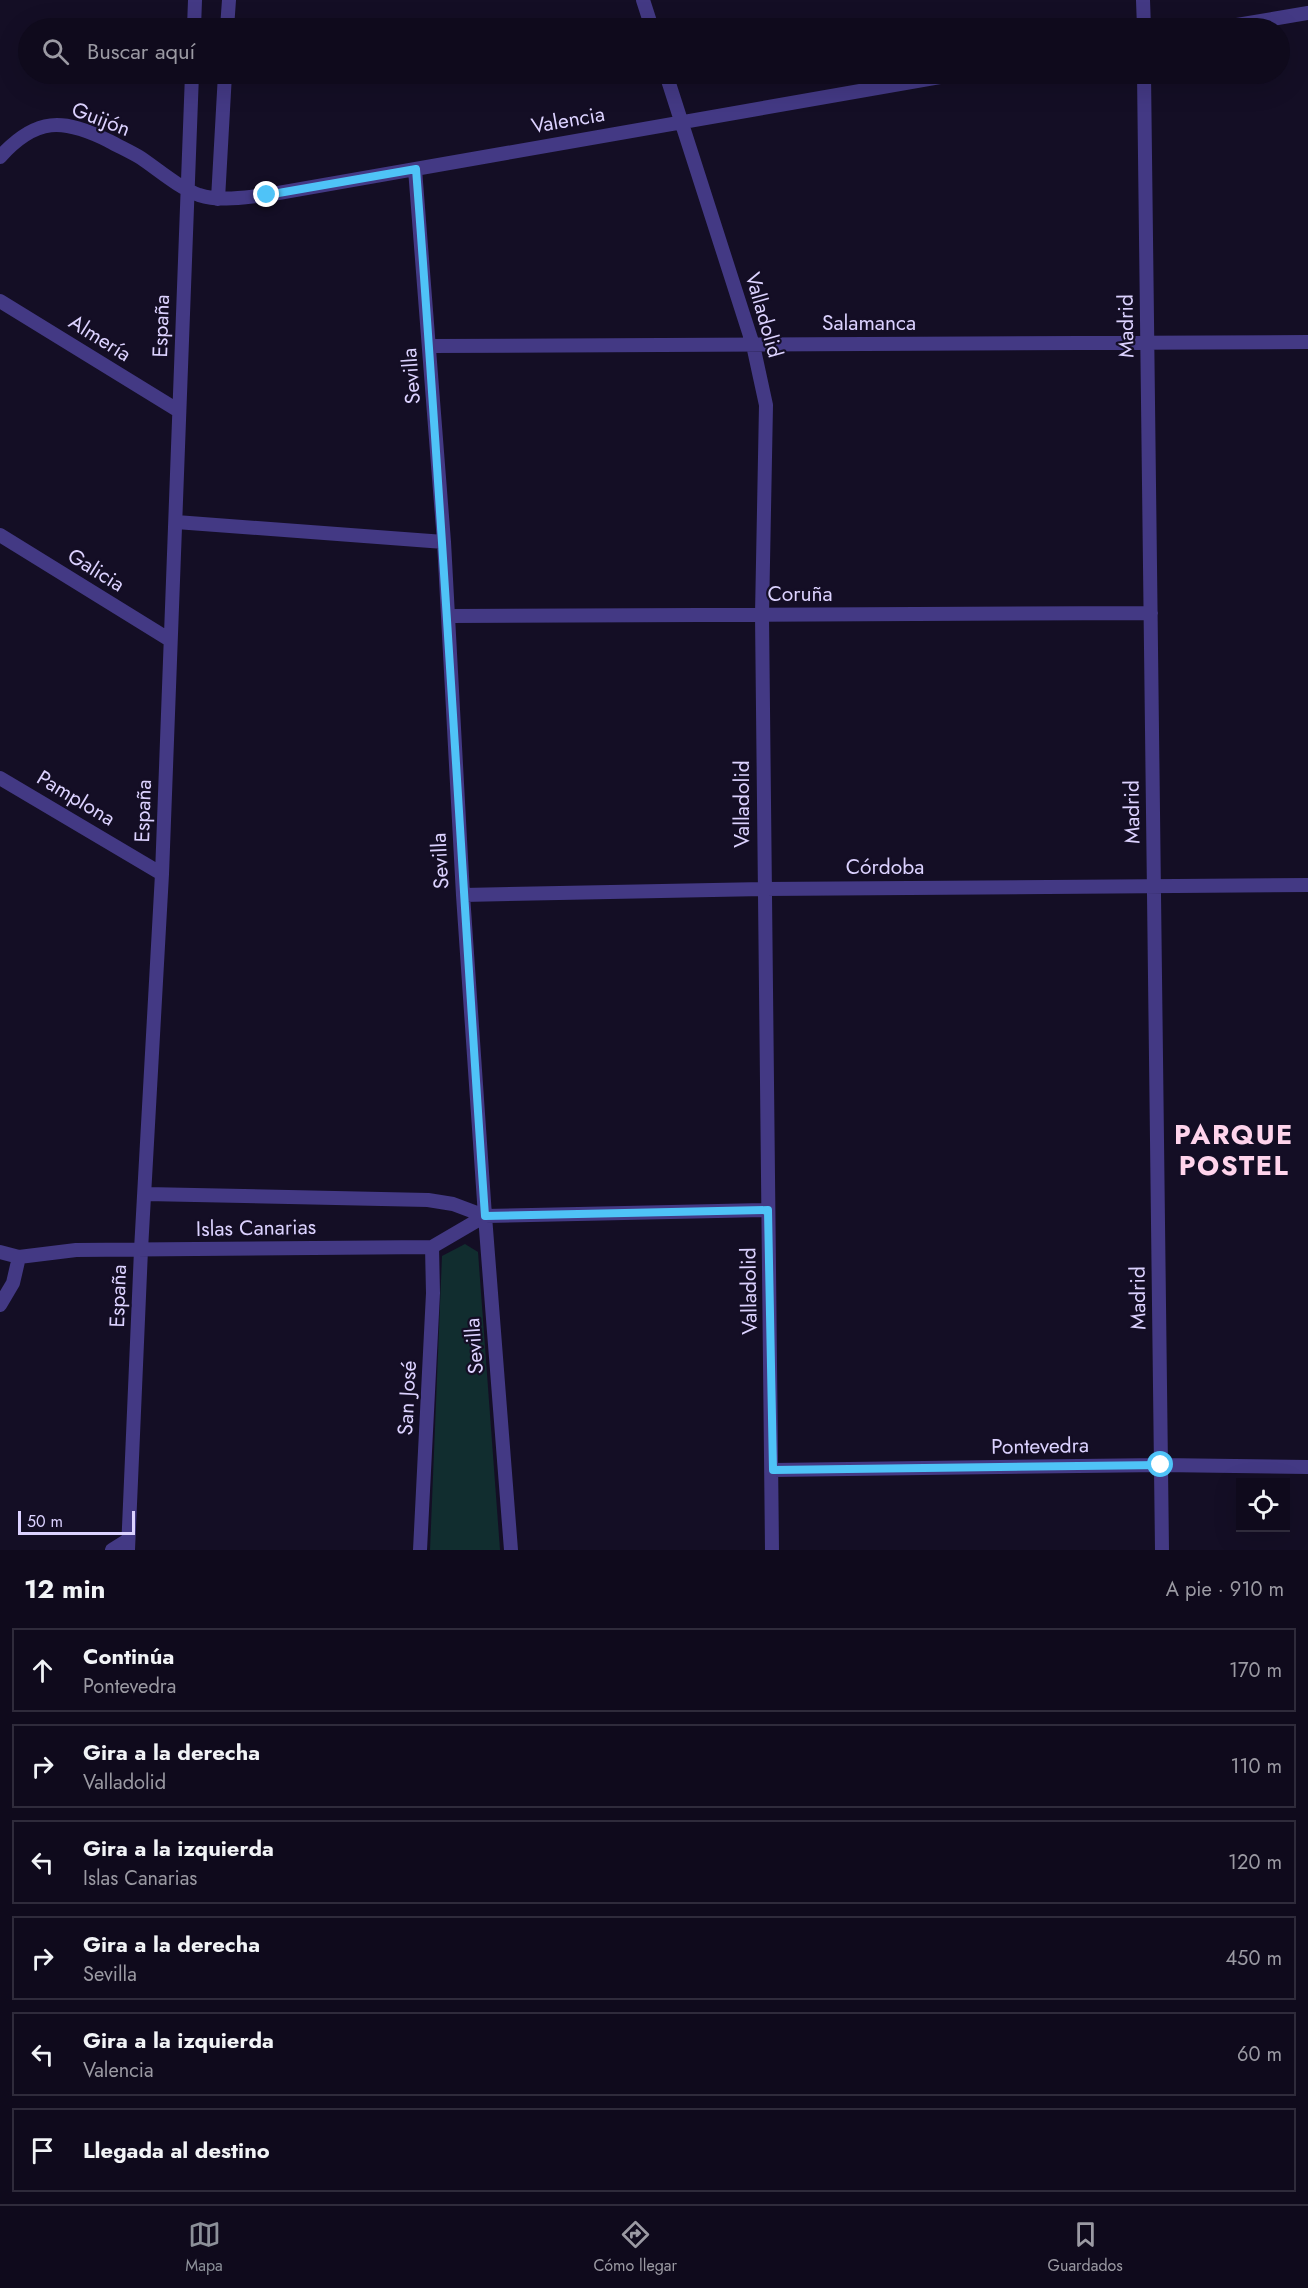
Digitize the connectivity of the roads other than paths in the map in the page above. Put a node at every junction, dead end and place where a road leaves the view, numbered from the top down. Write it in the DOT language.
graph roads {
  1 [pos="195,0"];
  2 [pos="229,0"];
  3 [pos="643,0"];
  4 [pos="1143,0"];
  5 [pos="1308,13"];
  6 [pos="194,18"];
  7 [pos="228,18"];
  8 [pos="649,18"];
  9 [pos="1144,18"];
  10 [pos="1278,18"];
  11 [pos="192,84"];
  12 [pos="224,84"];
  13 [pos="669,84"];
  14 [pos="897,84"];
  15 [pos="1144,84"];
  16 [pos="681,120"];
  17 [pos="0,157"];
  18 [pos="416,169"];
  19 [pos="187,190"];
  20 [pos="218,199"];
  21 [pos="0,301"];
  22 [pos="1308,342"];
  23 [pos="1147,343"];
  24 [pos="753,345"];
  25 [pos="430,346"];
  26 [pos="179,411"];
  27 [pos="176,522"];
  28 [pos="0,535"];
  29 [pos="444,542"];
  30 [pos="1151,613"];
  31 [pos="762,615"];
  32 [pos="448,616"];
  33 [pos="170,640"];
  34 [pos="0,778"];
  35 [pos="162,874"];
  36 [pos="1308,885"];
  37 [pos="1154,886"];
  38 [pos="764,889"];
  39 [pos="463,895"];
  40 [pos="146,1194"];
  41 [pos="768,1210"];
  42 [pos="485,1216"];
  43 [pos="432,1247"];
  44 [pos="141,1250"];
  45 [pos="0,1252"];
  46 [pos="19,1257"];
  47 [pos="0,1305"];
  48 [pos="1161,1465"];
  49 [pos="1308,1467"];
  50 [pos="773,1470"];
  51 [pos="128,1545"];
  52 [pos="112,1550"];
  53 [pos="420,1550"];
  54 [pos="511,1550"];
  55 [pos="772,1550"];
  56 [pos="1162,1550"];
  1 -- 6 [label="street"];
  2 -- 7 [label="street"];
  3 -- 8 [label="street"];
  4 -- 9 [label="street"];
  5 -- 10 [label="street"];
  11 -- 19 [label="street, España"];
  12 -- 20 [label="street"];
  13 -- 16 [label="street, Valladolid"];
  14 -- 16 [label="street, Valencia"];
  15 -- 23 [label="street, Madrid"];
  16 -- 18 [label="street, Valencia"];
  16 -- 24 [label="street, Valladolid"];
  17 -- 19 [label="street, Guijón"];
  18 -- 20 [label="street, Valencia"];
  18 -- 25 [label="street, Sevilla"];
  19 -- 20 [label="street, Valencia"];
  19 -- 26 [label="street, España"];
  21 -- 26 [label="street, Almería"];
  22 -- 23 [label="street, Salamanca"];
  23 -- 24 [label="street, Salamanca"];
  23 -- 30 [label="street, Madrid"];
  24 -- 25 [label="street, Salamanca"];
  24 -- 31 [label="street, Valladolid"];
  25 -- 29 [label="street, Sevilla"];
  26 -- 27 [label="street, España"];
  27 -- 29 [label="street"];
  27 -- 33 [label="street, España"];
  28 -- 33 [label="street, Galicia"];
  29 -- 32 [label="street, Sevilla"];
  30 -- 31 [label="street, Coruña"];
  30 -- 37 [label="street, Madrid"];
  31 -- 32 [label="street, Coruña"];
  31 -- 38 [label="street, Valladolid"];
  32 -- 39 [label="street, Sevilla"];
  33 -- 35 [label="street, España"];
  34 -- 35 [label="street, Pamplona"];
  35 -- 40 [label="street, España"];
  36 -- 37 [label="street, Córdoba"];
  37 -- 38 [label="street, Córdoba"];
  37 -- 48 [label="street, Madrid"];
  38 -- 39 [label="street, Córdoba"];
  38 -- 41 [label="street, Valladolid"];
  39 -- 42 [label="street, Sevilla"];
  40 -- 42 [label="street, Islas Canarias"];
  40 -- 44 [label="street, España"];
  41 -- 42 [label="street, Islas Canarias"];
  41 -- 50 [label="street, Valladolid"];
  42 -- 43 [label="street, Islas Canarias"];
  42 -- 54 [label="street, Sevilla"];
  43 -- 44 [label="street, Islas Canarias"];
  43 -- 53 [label="street, San José"];
  44 -- 46 [label="street, Islas Canarias"];
  44 -- 51 [label="street, España"];
  45 -- 46 [label="street"];
  46 -- 47 [label="street"];
  48 -- 49 [label="street, Pontevedra"];
  48 -- 50 [label="street, Pontevedra"];
  48 -- 56 [label="street, Madrid"];
  50 -- 55 [label="street, Valladolid"];
  51 -- 52 [label="street"];
}
